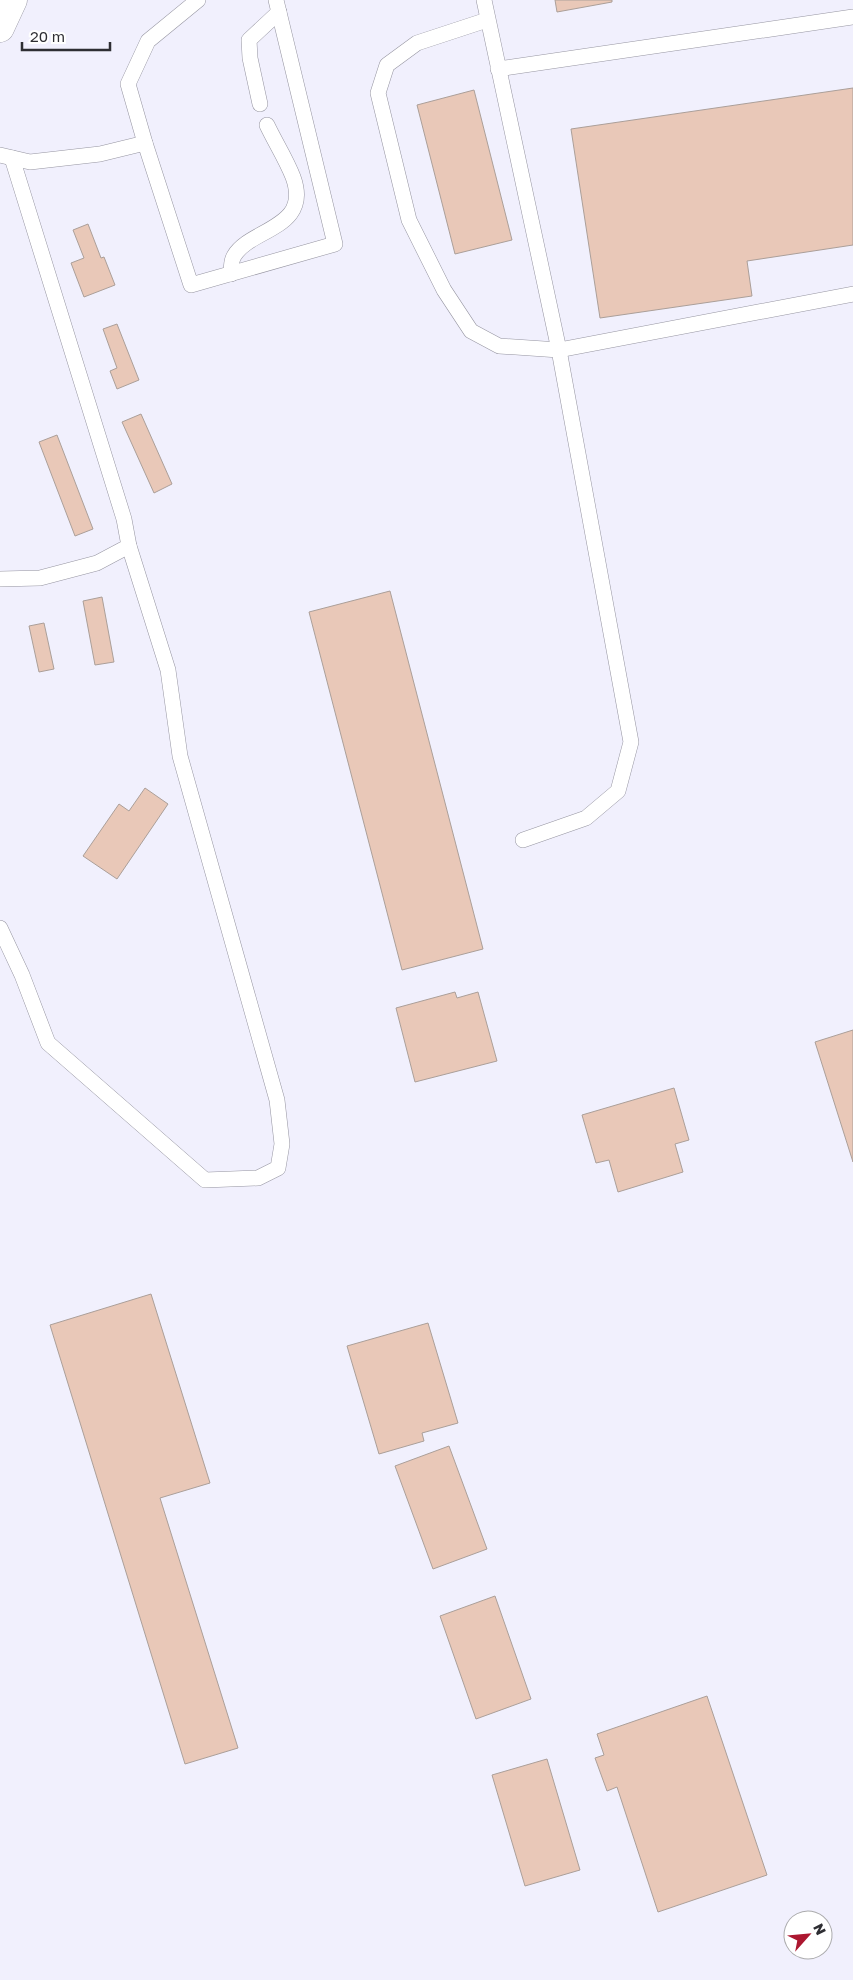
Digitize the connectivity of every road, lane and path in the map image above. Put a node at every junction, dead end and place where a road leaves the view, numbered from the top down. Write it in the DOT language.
graph roads {
  1 [pos="4,0"];
  2 [pos="13,0"];
  3 [pos="198,0"];
  4 [pos="484,0"];
  5 [pos="277,6"];
  6 [pos="853,17"];
  7 [pos="0,20"];
  8 [pos="487,20"];
  9 [pos="0,28"];
  10 [pos="498,69"];
  11 [pos="260,104"];
  12 [pos="267,125"];
  13 [pos="144,143"];
  14 [pos="6,156"];
  15 [pos="231,274"];
  16 [pos="853,294"];
  17 [pos="559,350"];
  18 [pos="129,546"];
  19 [pos="0,579"];
  20 [pos="523,840"];
  21 [pos="0,928"];
  1 -- 7 [label="main road"];
  2 -- 9 [label="main road"];
  3 -- 13 [label="lane"];
  4 -- 8 [label="lane"];
  5 -- 11 [label="lane"];
  5 -- 15 [label="lane"];
  6 -- 10 [label="lane"];
  8 -- 10 [label="lane"];
  8 -- 17 [label="lane"];
  10 -- 17 [label="lane"];
  12 -- 15 [label="lane"];
  13 -- 14 [label="lane"];
  13 -- 15 [label="lane"];
  14 -- 18 [label="lane"];
  16 -- 17 [label="lane"];
  17 -- 20 [label="lane"];
  18 -- 19 [label="lane"];
  18 -- 21 [label="lane"];
}
